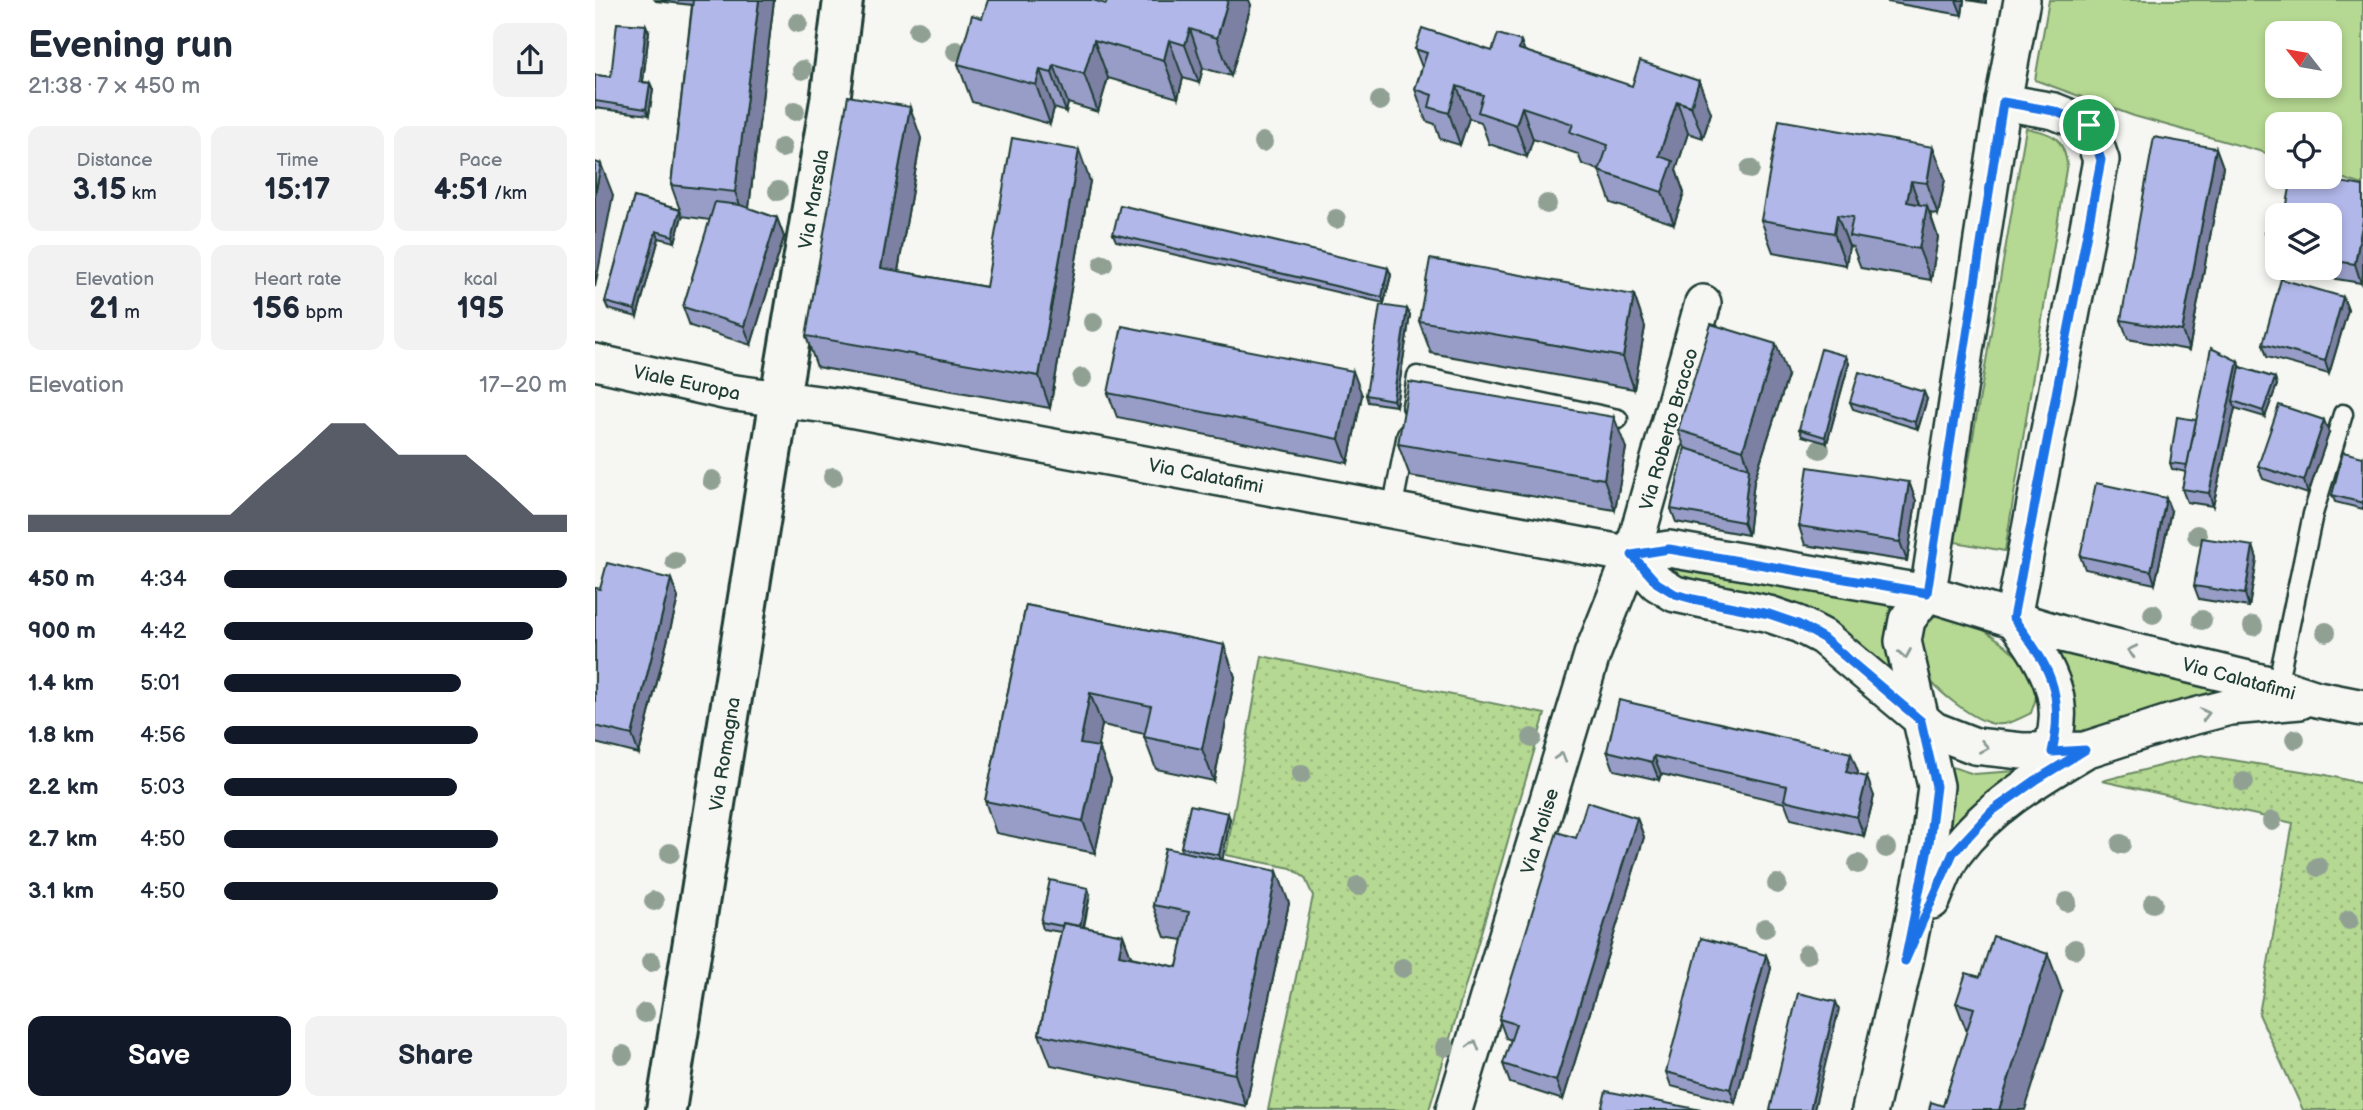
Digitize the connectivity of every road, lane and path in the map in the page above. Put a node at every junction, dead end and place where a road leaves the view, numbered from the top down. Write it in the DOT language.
graph roads {
  1 [pos="843,0"];
  2 [pos="2022,0"];
  3 [pos="2003,102"];
  4 [pos="1703,303"];
  5 [pos="595,362"];
  6 [pos="780,398"];
  7 [pos="2343,414"];
  8 [pos="1618,419"];
  9 [pos="1392,510"];
  10 [pos="1632,555"];
  11 [pos="1927,593"];
  12 [pos="2013,618"];
  13 [pos="2277,685"];
  14 [pos="2343,704"];
  15 [pos="1921,721"];
  16 [pos="2057,761"];
  17 [pos="1905,961"];
  18 [pos="667,1110"];
  19 [pos="1454,1110"];
  20 [pos="1870,1110"];
  1 -- 6 [label="street, Via Marsala"];
  2 -- 3 [label="street"];
  3 -- 11 [label="street"];
  3 -- 12 [label="street"];
  4 -- 10 [label="street, Via Roberto Bracco"];
  5 -- 6 [label="street, Viale Europa"];
  6 -- 9 [label="street, Via Calatafimi"];
  6 -- 18 [label="street, Via Romagna"];
  7 -- 13 [label="lane"];
  8 -- 9 [label="lane"];
  9 -- 10 [label="street, Via Calatafimi"];
  10 -- 11 [label="street, Via Calatafimi"];
  10 -- 15 [label="street, Via Calatafimi"];
  19 -- 10 [label="street, Via Molise, one-way"];
  11 -- 12 [label="street, Via Calatafimi"];
  11 -- 15 [label="street, one-way"];
  13 -- 12 [label="street, Via Calatafimi, one-way"];
  12 -- 16 [label="street"];
  13 -- 14 [label="street, Via Calatafimi"];
  16 -- 14 [label="street, Via Calatafimi, one-way"];
  15 -- 16 [label="street, Via Calatafimi, one-way"];
  15 -- 17 [label="street"];
  16 -- 17 [label="street"];
  17 -- 20 [label="street"];
}
